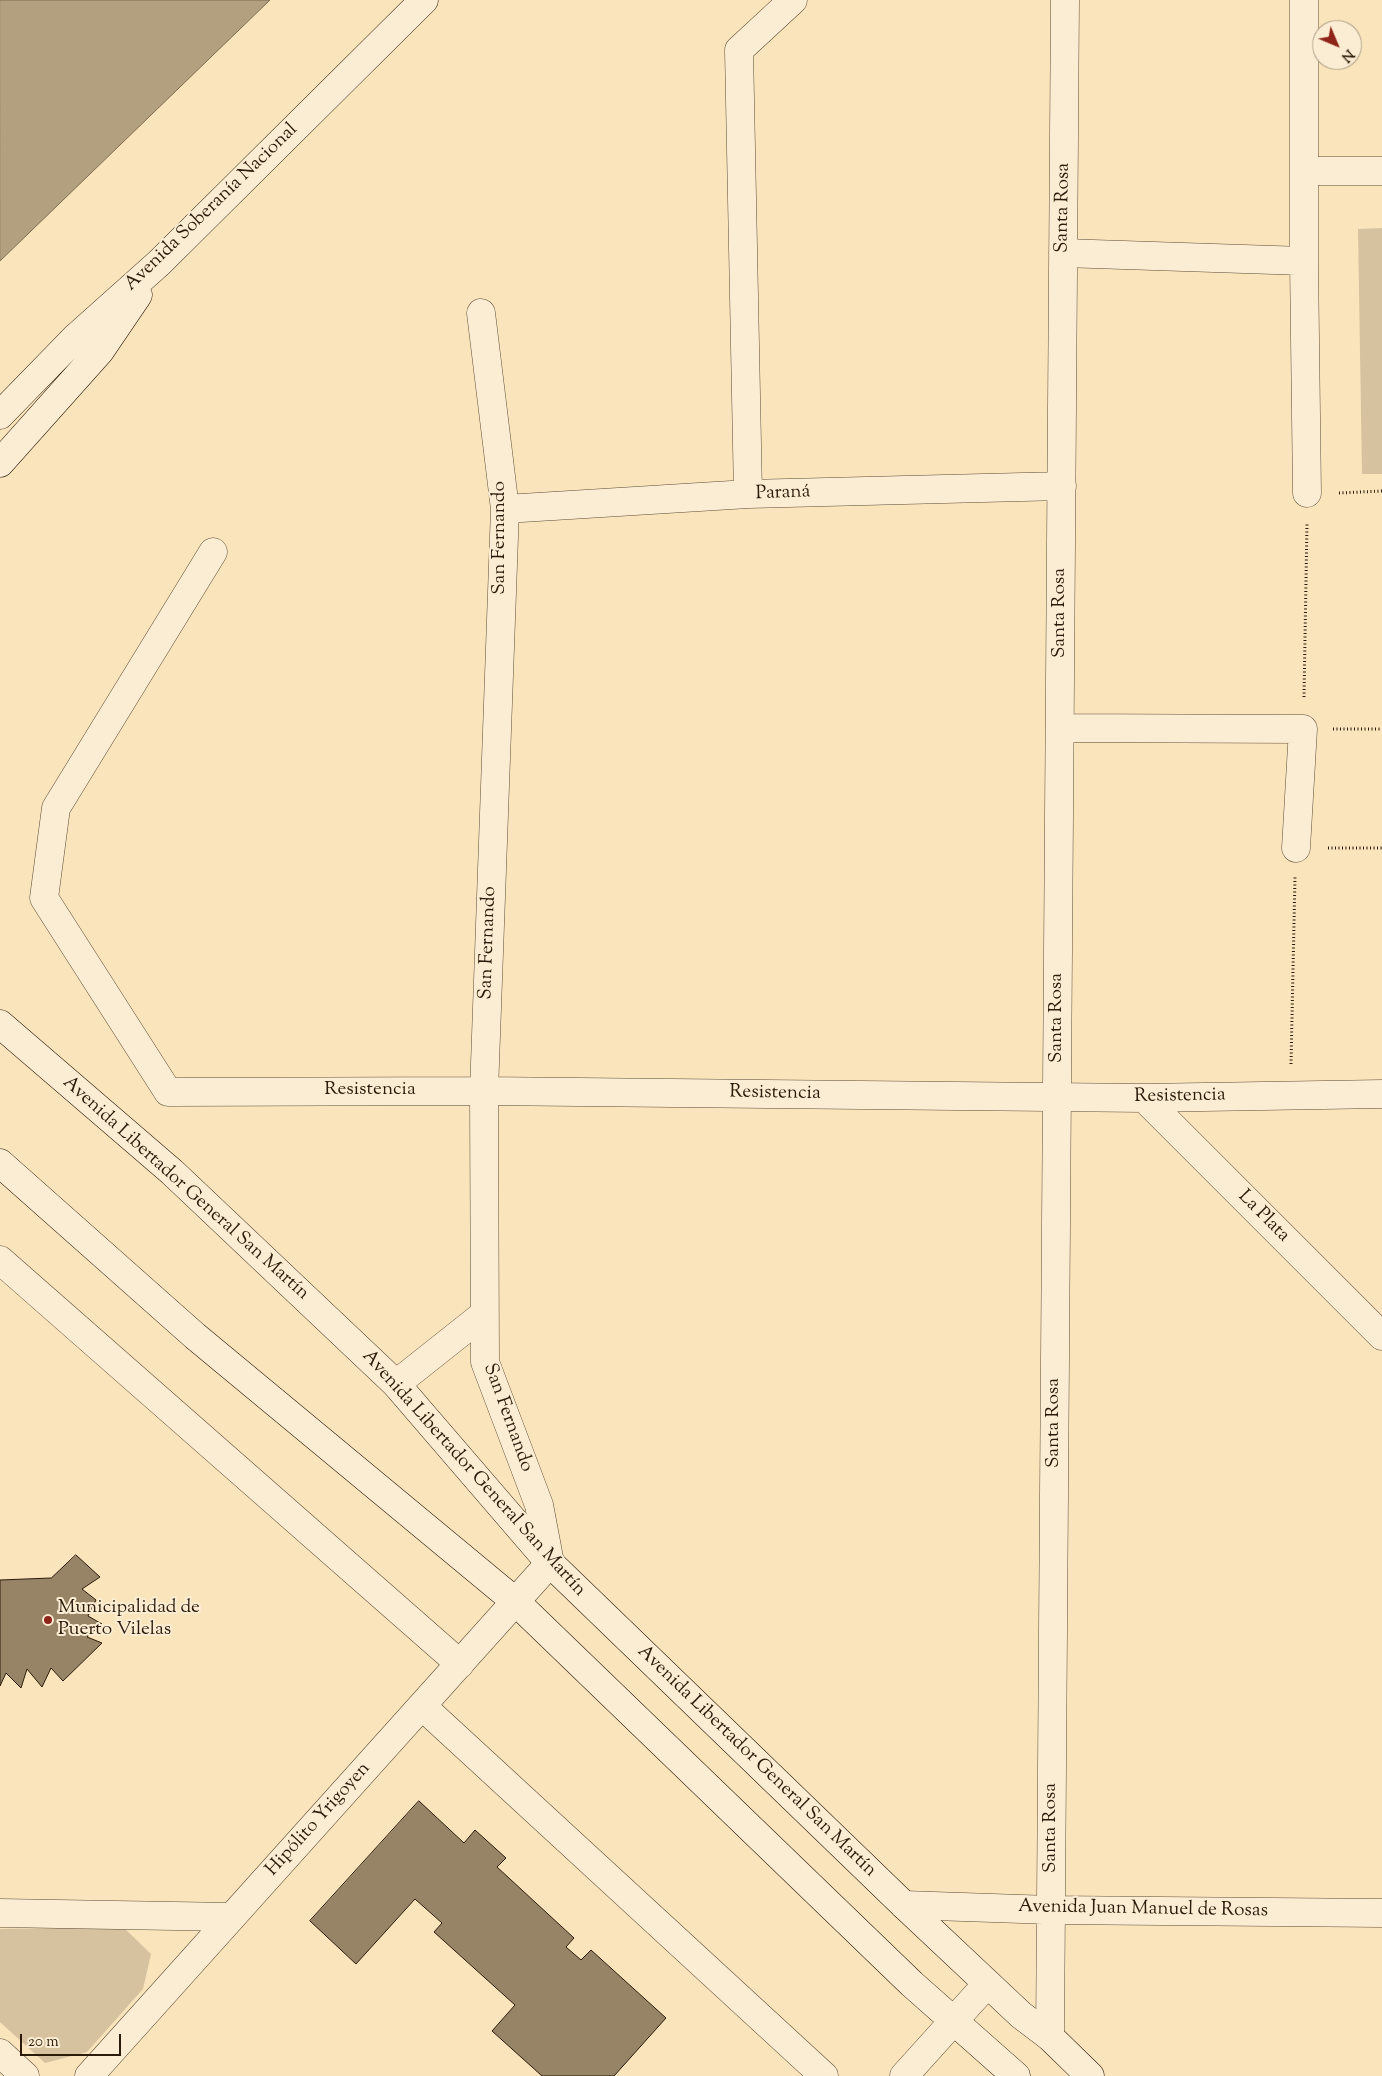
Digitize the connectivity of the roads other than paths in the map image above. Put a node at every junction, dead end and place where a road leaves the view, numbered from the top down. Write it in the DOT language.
graph roads {
  1 [pos="424,0"];
  2 [pos="793,0"];
  3 [pos="1065,0"];
  4 [pos="1304,0"];
  5 [pos="1382,170"];
  6 [pos="1304,171"];
  7 [pos="1063,253"];
  8 [pos="1304,261"];
  9 [pos="159,262"];
  10 [pos="481,312"];
  11 [pos="0,415"];
  12 [pos="0,463"];
  13 [pos="1062,486"];
  14 [pos="1308,493"];
  15 [pos="748,494"];
  16 [pos="505,509"];
  17 [pos="213,552"];
  18 [pos="1060,728"];
  19 [pos="1296,848"];
  20 [pos="0,1024"];
  21 [pos="484,1091"];
  22 [pos="1382,1094"];
  23 [pos="1057,1098"];
  24 [pos="1144,1098"];
  25 [pos="0,1163"];
  26 [pos="0,1260"];
  27 [pos="484,1315"];
  28 [pos="1382,1336"];
  29 [pos="396,1384"];
  30 [pos="550,1563"];
  31 [pos="516,1602"];
  32 [pos="460,1664"];
  33 [pos="422,1706"];
  34 [pos="904,1905"];
  35 [pos="1051,1910"];
  36 [pos="1382,1912"];
  37 [pos="0,1913"];
  38 [pos="232,1917"];
  39 [pos="987,1984"];
  40 [pos="954,2020"];
  41 [pos="1050,2037"];
  42 [pos="0,2053"];
  43 [pos="25,2076"];
  44 [pos="89,2076"];
  45 [pos="824,2076"];
  46 [pos="904,2076"];
  47 [pos="1016,2076"];
  48 [pos="1090,2076"];
  1 -- 9 [label="street, Avenida Soberanía Nacional"];
  2 -- 15 [label="street"];
  3 -- 7 [label="street, Santa Rosa"];
  4 -- 6 [label="street"];
  5 -- 6 [label="street"];
  6 -- 8 [label="street"];
  7 -- 8 [label="street"];
  7 -- 13 [label="street, Santa Rosa"];
  8 -- 14 [label="street"];
  9 -- 11 [label="street, Avenida Soberanía Nacional"];
  9 -- 12 [label="street"];
  10 -- 16 [label="street, San Fernando"];
  13 -- 15 [label="street, Paraná"];
  13 -- 18 [label="street, Santa Rosa"];
  15 -- 16 [label="street, Paraná"];
  16 -- 21 [label="street, San Fernando"];
  17 -- 21 [label="street, Resistencia"];
  18 -- 19 [label="street"];
  18 -- 23 [label="street, Santa Rosa"];
  20 -- 29 [label="street, Avenida Libertador General San Martín"];
  21 -- 23 [label="street, Resistencia"];
  21 -- 27 [label="street, San Fernando"];
  22 -- 24 [label="street, Resistencia"];
  23 -- 24 [label="street, Resistencia"];
  23 -- 35 [label="street, Santa Rosa"];
  24 -- 28 [label="street, La Plata"];
  25 -- 31 [label="street"];
  26 -- 32 [label="street"];
  27 -- 29 [label="street"];
  27 -- 30 [label="street, San Fernando"];
  29 -- 30 [label="street, Avenida Libertador General San Martín"];
  30 -- 31 [label="street, Hipólito Yrigoyen"];
  30 -- 34 [label="street, Avenida Libertador General San Martín"];
  31 -- 32 [label="street, Hipólito Yrigoyen"];
  31 -- 40 [label="street"];
  32 -- 33 [label="street, Hipólito Yrigoyen"];
  33 -- 38 [label="street, Hipólito Yrigoyen"];
  33 -- 45 [label="street"];
  34 -- 35 [label="street, Avenida Juan Manuel de Rosas"];
  34 -- 39 [label="street, Avenida Libertador General San Martín"];
  35 -- 36 [label="street, Avenida Juan Manuel de Rosas"];
  35 -- 41 [label="street, Santa Rosa"];
  37 -- 38 [label="street"];
  38 -- 44 [label="street, Hipólito Yrigoyen"];
  39 -- 40 [label="street"];
  39 -- 41 [label="street, Avenida Libertador General San Martín"];
  40 -- 46 [label="street"];
  40 -- 47 [label="street"];
  41 -- 48 [label="street, Avenida Libertador General San Martín"];
  42 -- 43 [label="street"];
}
